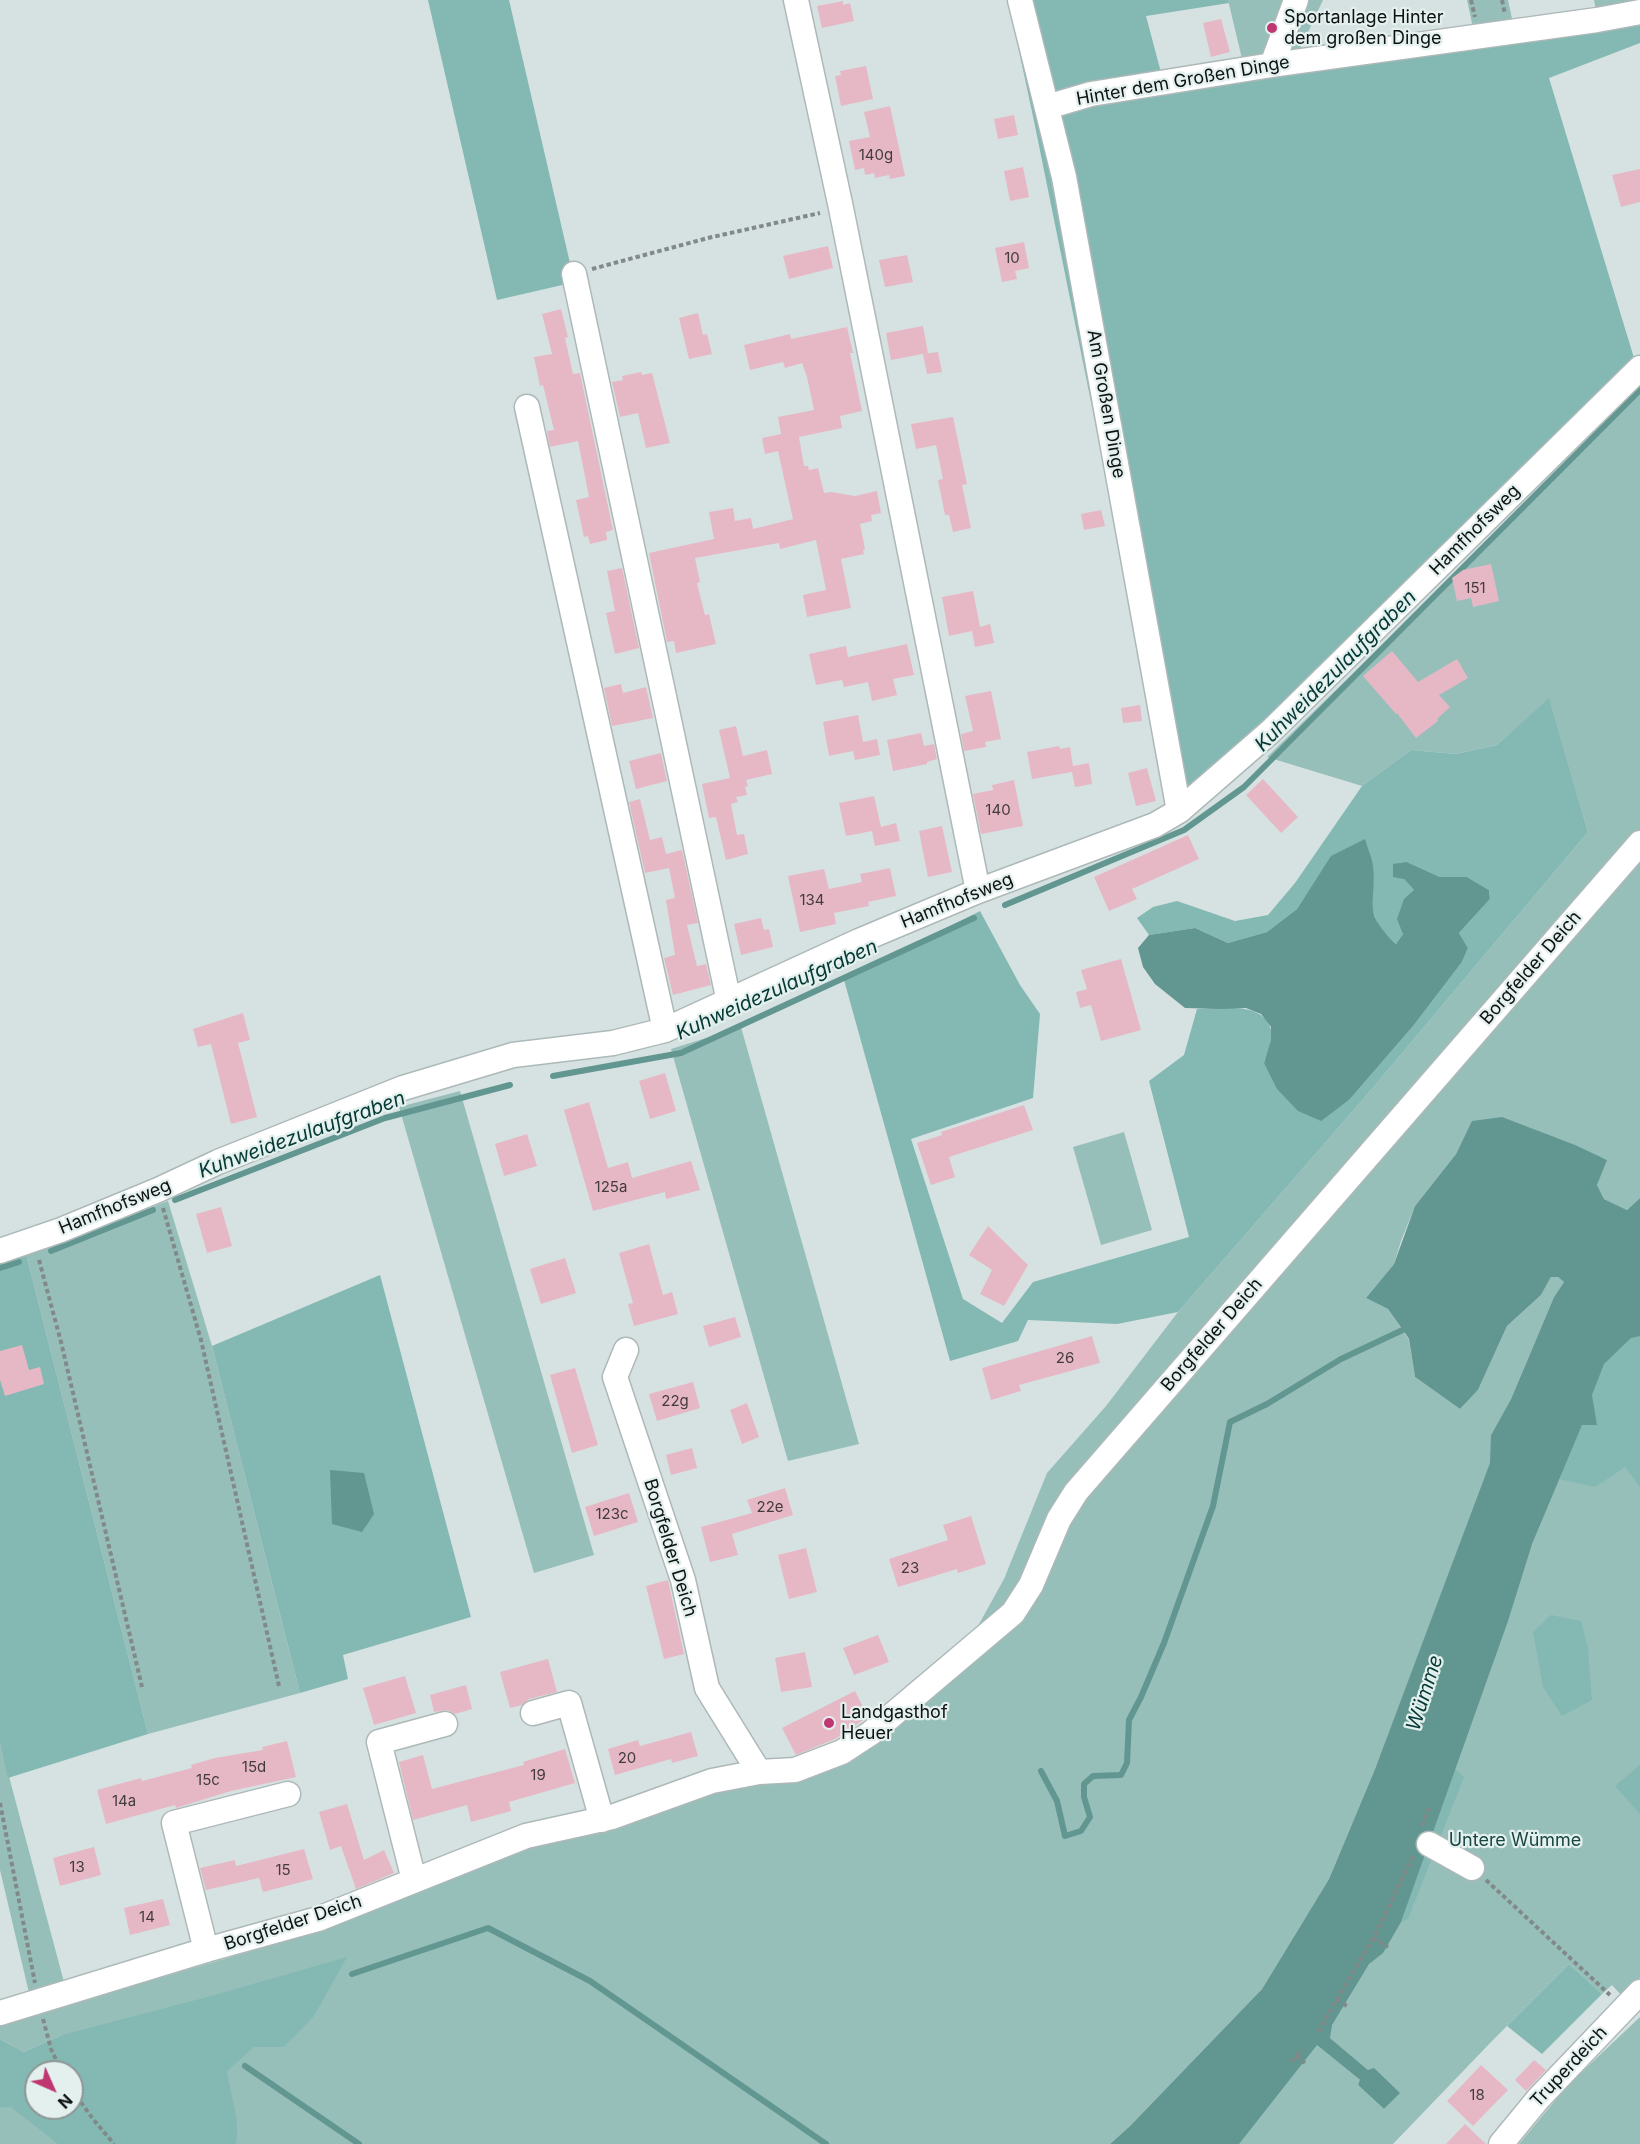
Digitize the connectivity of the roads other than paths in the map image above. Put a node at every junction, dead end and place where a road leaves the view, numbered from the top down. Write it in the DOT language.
graph roads {
  1 [pos="796,0"];
  2 [pos="1020,0"];
  3 [pos="1296,0"];
  4 [pos="1640,12"];
  5 [pos="1272,65"];
  6 [pos="1047,108"];
  7 [pos="574,274"];
  8 [pos="1640,368"];
  9 [pos="527,406"];
  10 [pos="1179,811"];
  11 [pos="1640,843"];
  12 [pos="978,891"];
  13 [pos="729,1002"];
  14 [pos="665,1030"];
  15 [pos="0,1251"];
  16 [pos="626,1350"];
  17 [pos="533,1713"];
  18 [pos="445,1724"];
  19 [pos="759,1773"];
  20 [pos="288,1794"];
  21 [pos="602,1820"];
  22 [pos="1422,1841"];
  23 [pos="1472,1868"];
  24 [pos="414,1881"];
  25 [pos="206,1950"];
  26 [pos="1640,1992"];
  27 [pos="0,2013"];
  28 [pos="1501,2144"];
  1 -- 12 [label="street"];
  2 -- 6 [label="street, Am Großen Dinge"];
  3 -- 5 [label="street"];
  4 -- 5 [label="street, Hinter dem Großen Dinge"];
  5 -- 6 [label="street, Hinter dem Großen Dinge"];
  6 -- 10 [label="street, Am Großen Dinge"];
  7 -- 13 [label="street"];
  8 -- 10 [label="street, Hamfhofsweg"];
  9 -- 14 [label="street"];
  10 -- 12 [label="street, Hamfhofsweg"];
  11 -- 19 [label="street, Borgfelder Deich"];
  12 -- 13 [label="street, Hamfhofsweg"];
  13 -- 14 [label="street, Hamfhofsweg"];
  14 -- 15 [label="street, Hamfhofsweg"];
  16 -- 19 [label="street, Borgfelder Deich"];
  17 -- 21 [label="street"];
  18 -- 24 [label="street"];
  19 -- 21 [label="street, Borgfelder Deich"];
  20 -- 25 [label="street, Borgfelder Deich"];
  21 -- 24 [label="street, Borgfelder Deich"];
  22 -- 23 [label="street"];
  24 -- 25 [label="street, Borgfelder Deich"];
  25 -- 27 [label="street, Borgfelder Deich"];
  26 -- 28 [label="street, Truperdeich"];
}
